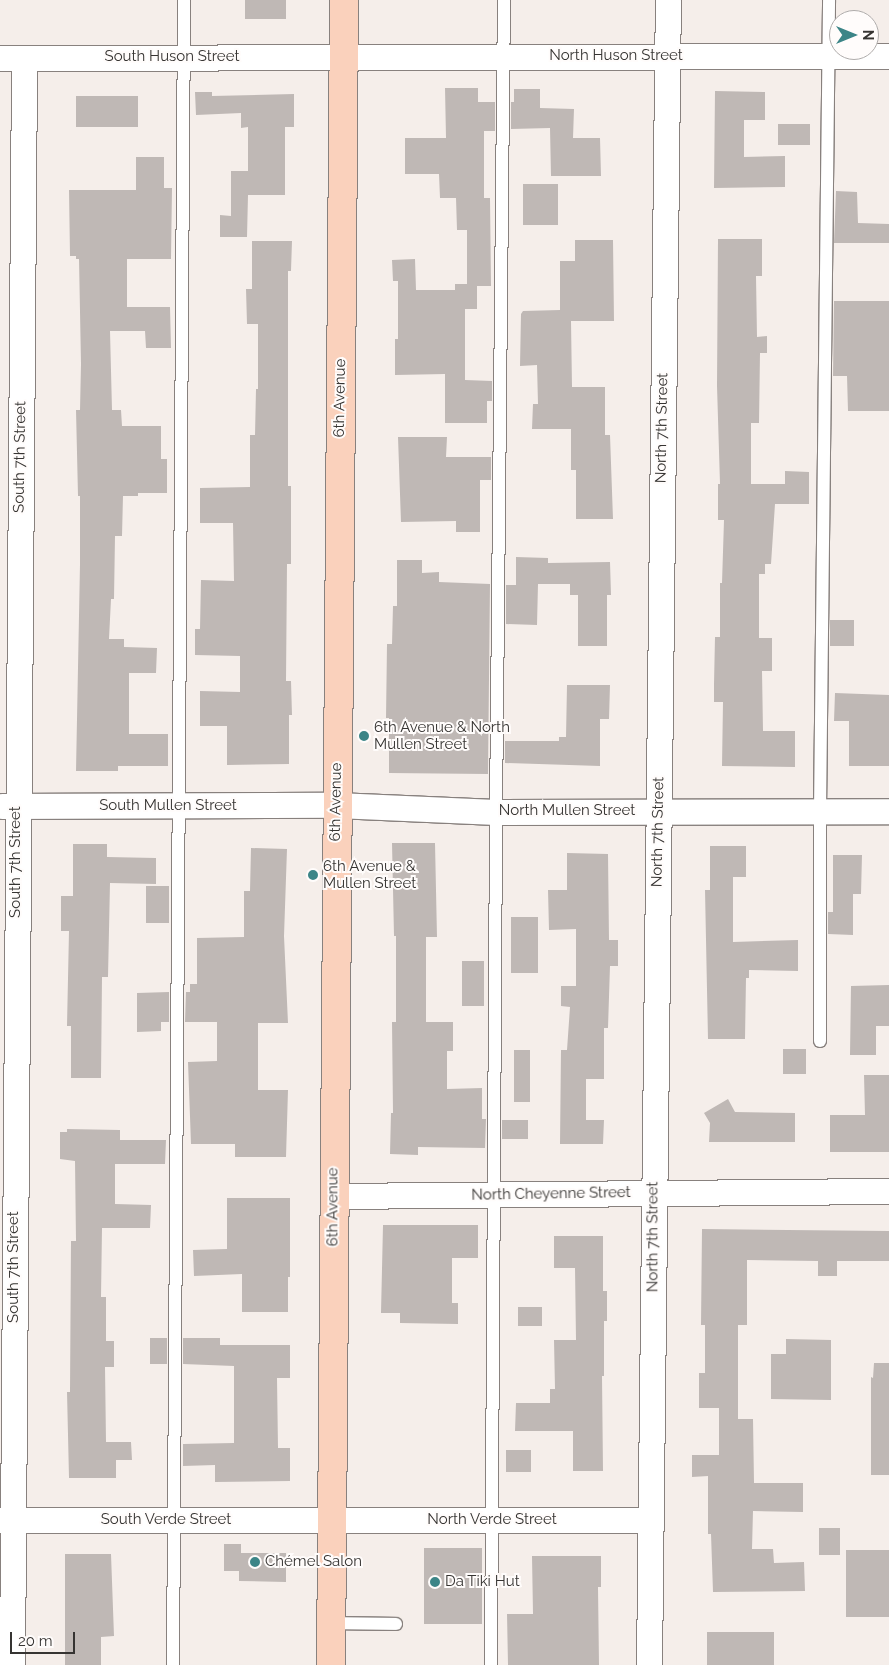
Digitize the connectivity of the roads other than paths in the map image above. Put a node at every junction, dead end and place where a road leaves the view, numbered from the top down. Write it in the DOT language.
graph roads {
  1 [pos="184,0"];
  2 [pos="344,0"];
  3 [pos="504,0"];
  4 [pos="668,0"];
  5 [pos="829,0"];
  6 [pos="184,56"];
  7 [pos="503,56"];
  8 [pos="828,56"];
  9 [pos="889,56"];
  10 [pos="344,57"];
  11 [pos="667,57"];
  12 [pos="12,58"];
  13 [pos="336,805"];
  14 [pos="8,806"];
  15 [pos="177,806"];
  16 [pos="658,811"];
  17 [pos="820,811"];
  18 [pos="889,811"];
  19 [pos="496,812"];
  20 [pos="820,1041"];
  21 [pos="889,1192"];
  22 [pos="654,1193"];
  23 [pos="494,1194"];
  24 [pos="333,1196"];
  25 [pos="7,1520"];
  26 [pos="332,1520"];
  27 [pos="492,1520"];
  28 [pos="651,1520"];
  29 [pos="173,1521"];
  30 [pos="331,1623"];
  31 [pos="396,1624"];
  32 [pos="12,1665"];
  33 [pos="173,1665"];
  34 [pos="331,1665"];
  35 [pos="492,1665"];
  36 [pos="649,1665"];
  1 -- 6 [label="lane"];
  2 -- 10 [label="main road, 6th Avenue"];
  3 -- 7 [label="lane"];
  4 -- 11 [label="street, North 7th Street"];
  5 -- 8 [label="lane"];
  6 -- 10 [label="street, South Huson Street"];
  6 -- 12 [label="street, South Huson Street"];
  6 -- 15 [label="lane"];
  7 -- 10 [label="street, North Huson Street"];
  7 -- 11 [label="street, North Huson Street"];
  7 -- 19 [label="lane"];
  8 -- 9 [label="street, North Huson Street"];
  8 -- 11 [label="street, North Huson Street"];
  8 -- 17 [label="lane"];
  10 -- 13 [label="main road, 6th Avenue"];
  11 -- 16 [label="street, North 7th Street"];
  12 -- 14 [label="street, South 7th Street"];
  13 -- 15 [label="street, South Mullen Street"];
  13 -- 19 [label="street, North Mullen Street"];
  13 -- 24 [label="main road, 6th Avenue"];
  14 -- 15 [label="street, South Mullen Street"];
  14 -- 25 [label="street, South 7th Street"];
  15 -- 29 [label="lane"];
  16 -- 17 [label="street, North Mullen Street"];
  16 -- 19 [label="street, North Mullen Street"];
  16 -- 22 [label="street, North 7th Street"];
  17 -- 18 [label="street, North Mullen Street"];
  17 -- 20 [label="lane"];
  19 -- 23 [label="lane"];
  21 -- 22 [label="street, North Cheyenne Street"];
  22 -- 23 [label="street, North Cheyenne Street"];
  22 -- 28 [label="street, North 7th Street"];
  23 -- 24 [label="street, North Cheyenne Street"];
  23 -- 27 [label="lane"];
  24 -- 26 [label="main road, 6th Avenue"];
  25 -- 29 [label="street, South Verde Street"];
  25 -- 32 [label="street, South 7th Street"];
  26 -- 27 [label="street, North Verde Street"];
  26 -- 29 [label="street, South Verde Street"];
  26 -- 30 [label="main road, 6th Avenue"];
  27 -- 28 [label="street, North Verde Street"];
  27 -- 35 [label="lane"];
  28 -- 36 [label="street, North 7th Street"];
  29 -- 33 [label="lane"];
  30 -- 31 [label="lane"];
  30 -- 34 [label="main road, 6th Avenue"];
}
